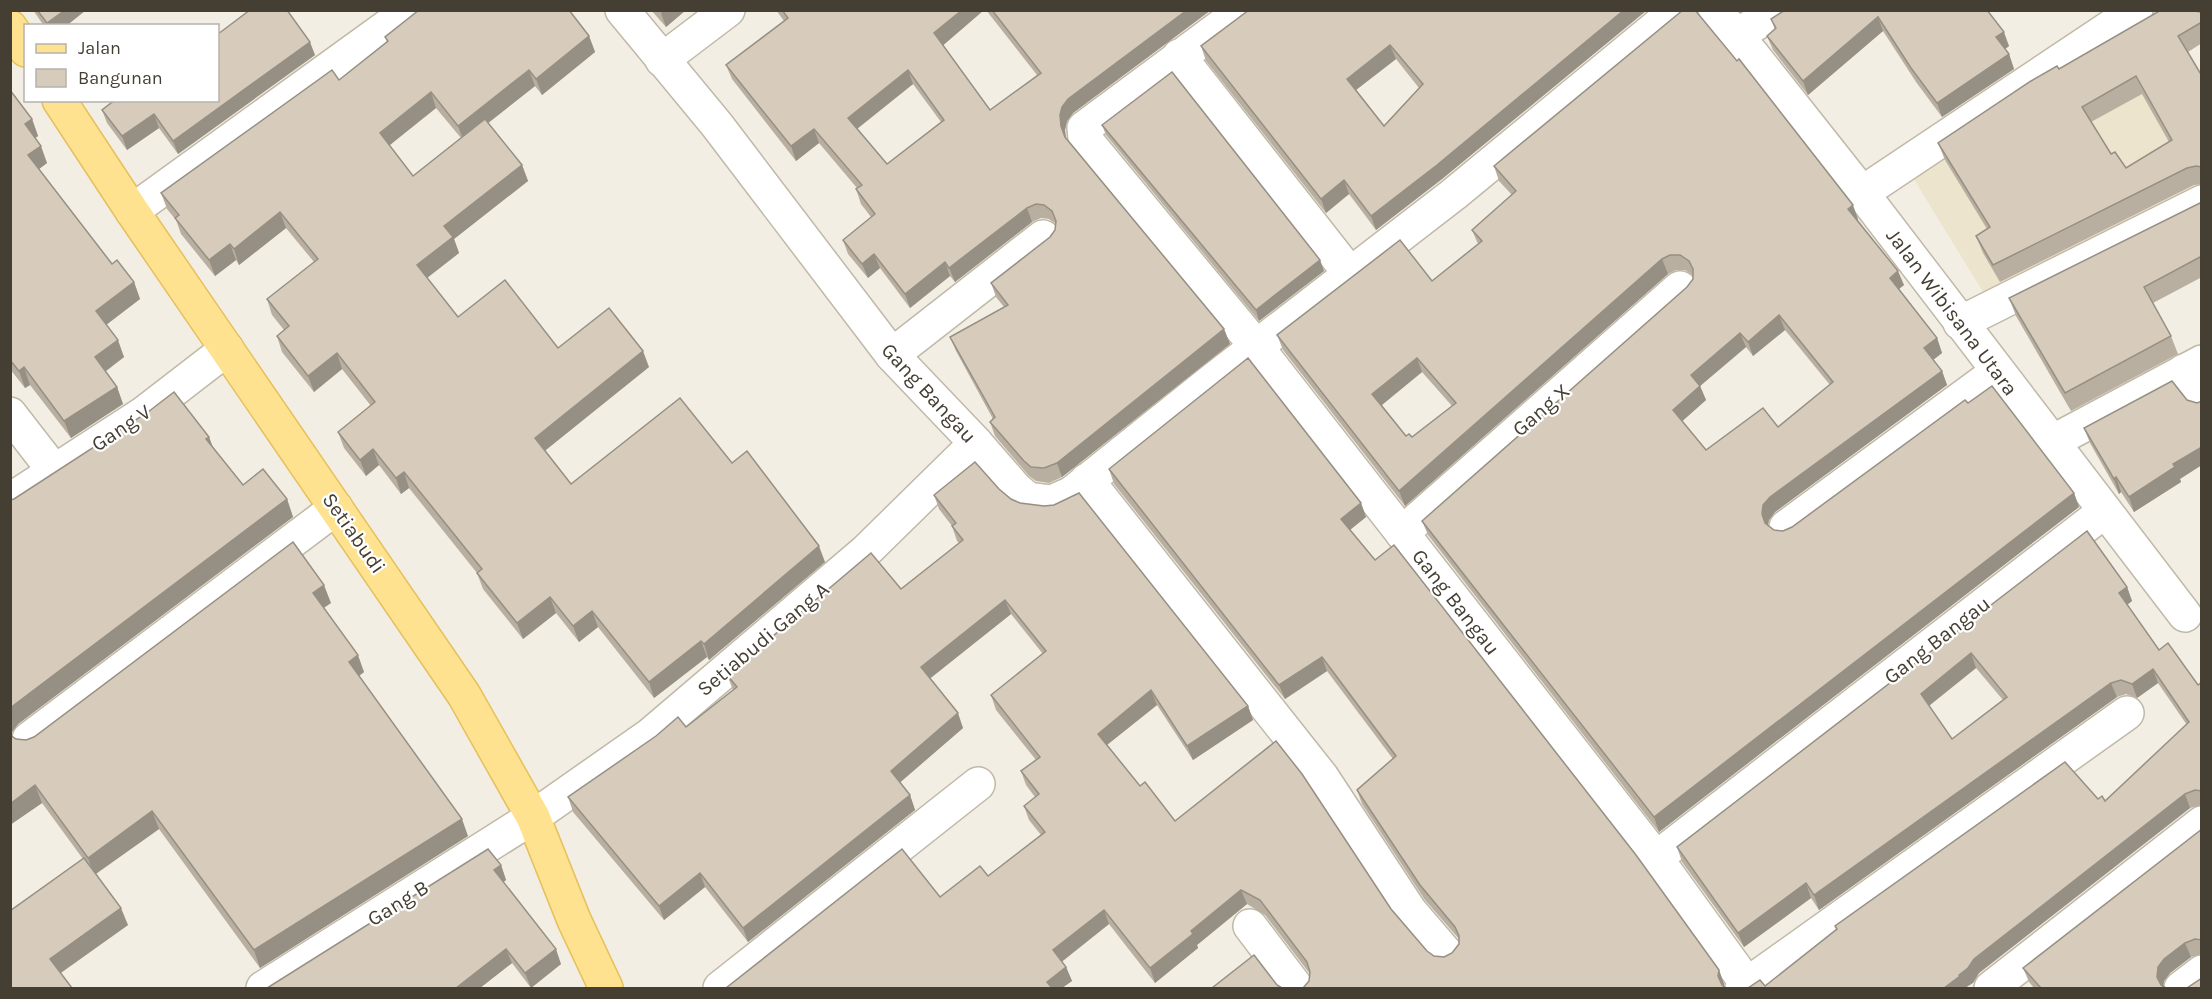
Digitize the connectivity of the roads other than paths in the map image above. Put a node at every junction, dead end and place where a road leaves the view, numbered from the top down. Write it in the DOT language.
graph roads {
  1 [pos="410,10"];
  2 [pos="622,10"];
  3 [pos="728,10"];
  4 [pos="1243,10"];
  5 [pos="1677,10"];
  6 [pos="1715,10"];
  7 [pos="1779,10"];
  8 [pos="2136,10"];
  9 [pos="10,27"];
  10 [pos="1737,35"];
  11 [pos="24,47"];
  12 [pos="1179,56"];
  13 [pos="662,60"];
  14 [pos="60,102"];
  15 [pos="1862,193"];
  16 [pos="2202,202"];
  17 [pos="132,211"];
  18 [pos="1043,237"];
  19 [pos="1351,275"];
  20 [pos="1680,288"];
  21 [pos="1960,323"];
  22 [pos="1256,346"];
  23 [pos="227,350"];
  24 [pos="892,356"];
  25 [pos="2193,366"];
  26 [pos="1997,372"];
  27 [pos="2202,399"];
  28 [pos="10,414"];
  29 [pos="976,442"];
  30 [pos="2052,442"];
  31 [pos="55,472"];
  32 [pos="1087,480"];
  33 [pos="10,500"];
  34 [pos="336,508"];
  35 [pos="2104,511"];
  36 [pos="1786,527"];
  37 [pos="1402,533"];
  38 [pos="2185,615"];
  39 [pos="2127,713"];
  40 [pos="29,739"];
  41 [pos="978,784"];
  42 [pos="533,817"];
  43 [pos="2202,823"];
  44 [pos="1656,858"];
  45 [pos="1250,926"];
  46 [pos="1446,952"];
  47 [pos="2202,972"];
  48 [pos="1744,986"];
  49 [pos="263,988"];
  50 [pos="606,988"];
  51 [pos="720,988"];
  52 [pos="1297,988"];
  53 [pos="1991,988"];
  54 [pos="2181,988"];
  1 -- 17 [label="street"];
  2 -- 13 [label="street"];
  3 -- 13 [label="street"];
  4 -- 12 [label="street, Gang Bangau"];
  5 -- 19 [label="street"];
  6 -- 10 [label="street, Jalan Wibisana Utara"];
  7 -- 10 [label="street"];
  8 -- 15 [label="street"];
  9 -- 11 [label="main road"];
  10 -- 15 [label="street, Jalan Wibisana Utara"];
  12 -- 19 [label="street"];
  12 -- 22 [label="street, Gang Bangau"];
  13 -- 24 [label="street, Gang Bangau"];
  14 -- 17 [label="main road, Setiabudi"];
  15 -- 21 [label="street, Jalan Wibisana Utara"];
  16 -- 21 [label="street"];
  17 -- 23 [label="main road, Setiabudi"];
  18 -- 24 [label="street"];
  19 -- 22 [label="street"];
  20 -- 37 [label="street, Gang X"];
  21 -- 26 [label="street, Jalan Wibisana Utara"];
  22 -- 32 [label="street, Gang Bangau"];
  22 -- 37 [label="street, Gang Bangau"];
  23 -- 31 [label="street, Gang V"];
  23 -- 34 [label="main road, Setiabudi"];
  24 -- 29 [label="street, Gang Bangau"];
  25 -- 27 [label="street"];
  25 -- 30 [label="street"];
  26 -- 30 [label="street, Jalan Wibisana Utara"];
  26 -- 36 [label="street"];
  28 -- 31 [label="street"];
  29 -- 32 [label="street, Gang Bangau"];
  29 -- 42 [label="street, Setiabudi Gang A"];
  30 -- 35 [label="street, Jalan Wibisana Utara"];
  31 -- 33 [label="street, Gang V"];
  32 -- 46 [label="street"];
  34 -- 40 [label="street"];
  34 -- 42 [label="main road, Setiabudi"];
  35 -- 38 [label="street, Jalan Wibisana Utara"];
  35 -- 44 [label="street, Gang Bangau"];
  37 -- 44 [label="street, Gang Bangau"];
  39 -- 48 [label="street, Gang Bangau"];
  41 -- 51 [label="street"];
  42 -- 49 [label="street, Gang B"];
  42 -- 50 [label="main road, Setiabudi"];
  43 -- 53 [label="street"];
  44 -- 48 [label="street, Gang Bangau"];
  45 -- 52 [label="street"];
  47 -- 54 [label="street"];
}
